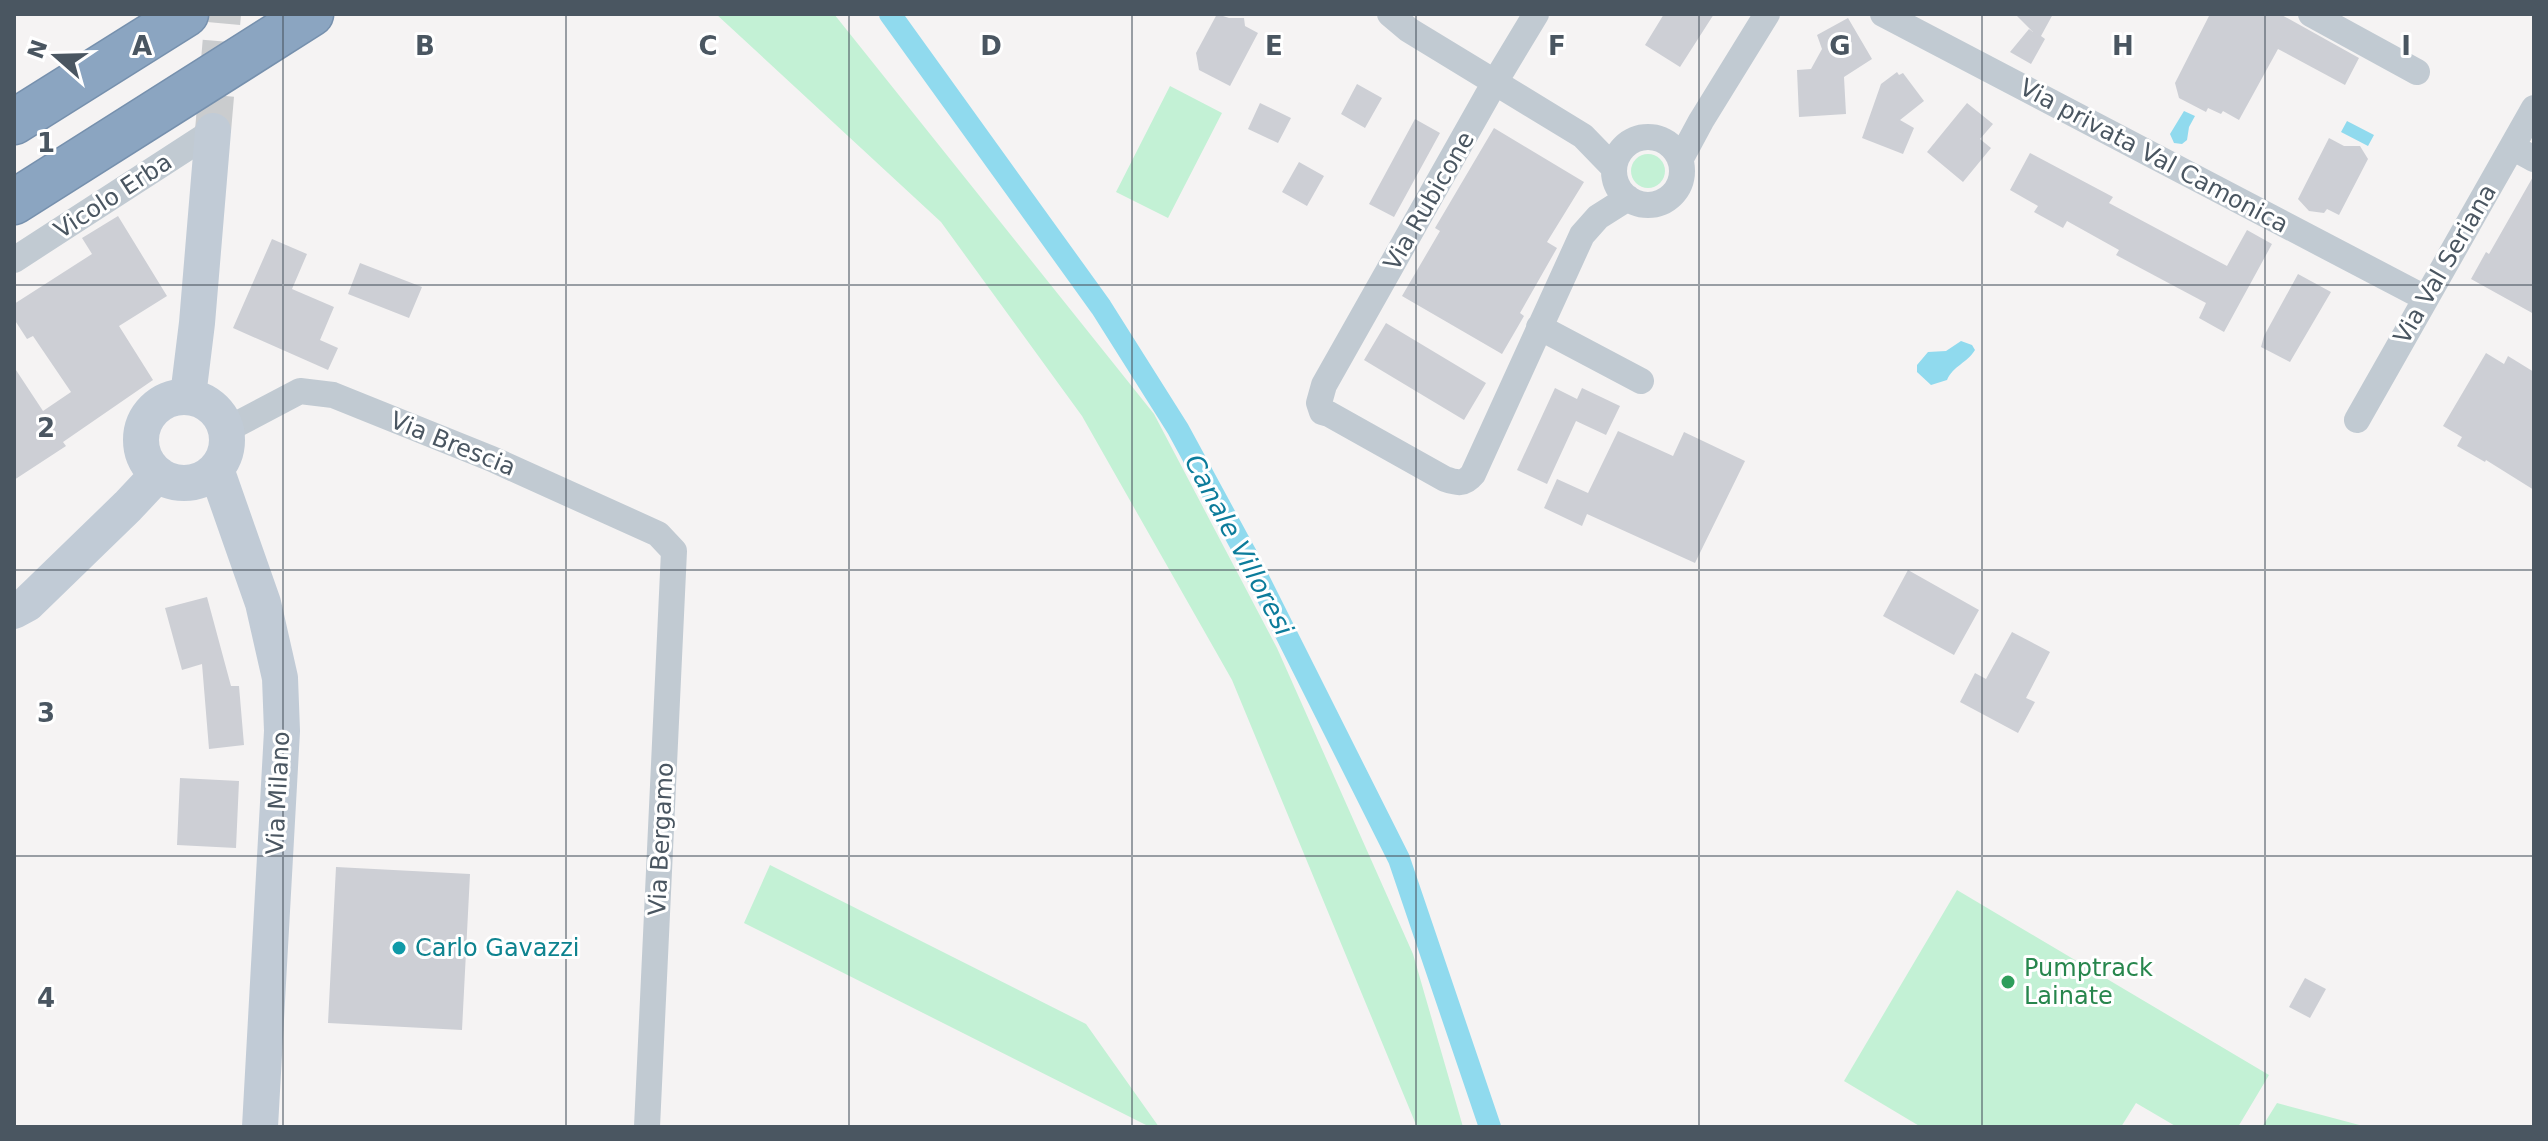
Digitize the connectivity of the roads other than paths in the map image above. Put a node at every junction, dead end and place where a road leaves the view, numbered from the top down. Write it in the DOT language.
graph roads {
  1 [pos="186,14"];
  2 [pos="311,14"];
  3 [pos="1390,14"];
  4 [pos="1536,14"];
  5 [pos="1767,14"];
  6 [pos="1883,14"];
  7 [pos="2311,14"];
  8 [pos="2417,72"];
  9 [pos="1495,82"];
  10 [pos="2534,108"];
  11 [pos="14,122"];
  12 [pos="213,131"];
  13 [pos="1673,151"];
  14 [pos="2523,153"];
  15 [pos="1620,173"];
  16 [pos="14,202"];
  17 [pos="14,260"];
  18 [pos="2425,298"];
  19 [pos="1539,327"];
  20 [pos="1641,381"];
  21 [pos="188,396"];
  22 [pos="2357,420"];
  23 [pos="226,430"];
  24 [pos="216,469"];
  25 [pos="158,474"];
  26 [pos="674,551"];
  27 [pos="14,611"];
  28 [pos="260,1127"];
  29 [pos="647,1127"];
  1 -- 11 [label="highway"];
  2 -- 16 [label="highway"];
  3 -- 9 [label="street"];
  4 -- 9 [label="street, Via Rubicone"];
  5 -- 13 [label="street"];
  6 -- 18 [label="street, Via privata Val Camonica"];
  7 -- 8 [label="street"];
  9 -- 15 [label="street"];
  9 -- 19 [label="street, Via Rubicone"];
  10 -- 14 [label="street, Via Val Seriana"];
  12 -- 17 [label="street, Vicolo Erba"];
  12 -- 21 [label="street"];
  13 -- 15 [label="street"];
  13 -- 15 [label="street"];
  14 -- 18 [label="street, Via Val Seriana"];
  15 -- 19 [label="street"];
  18 -- 22 [label="street, Via Val Seriana"];
  19 -- 20 [label="street"];
  21 -- 23 [label="street"];
  21 -- 25 [label="street"];
  23 -- 24 [label="street"];
  23 -- 26 [label="street, Via Brescia"];
  24 -- 25 [label="street"];
  24 -- 28 [label="street, Via Milano"];
  25 -- 27 [label="street"];
  26 -- 29 [label="street, Via Bergamo"];
}
